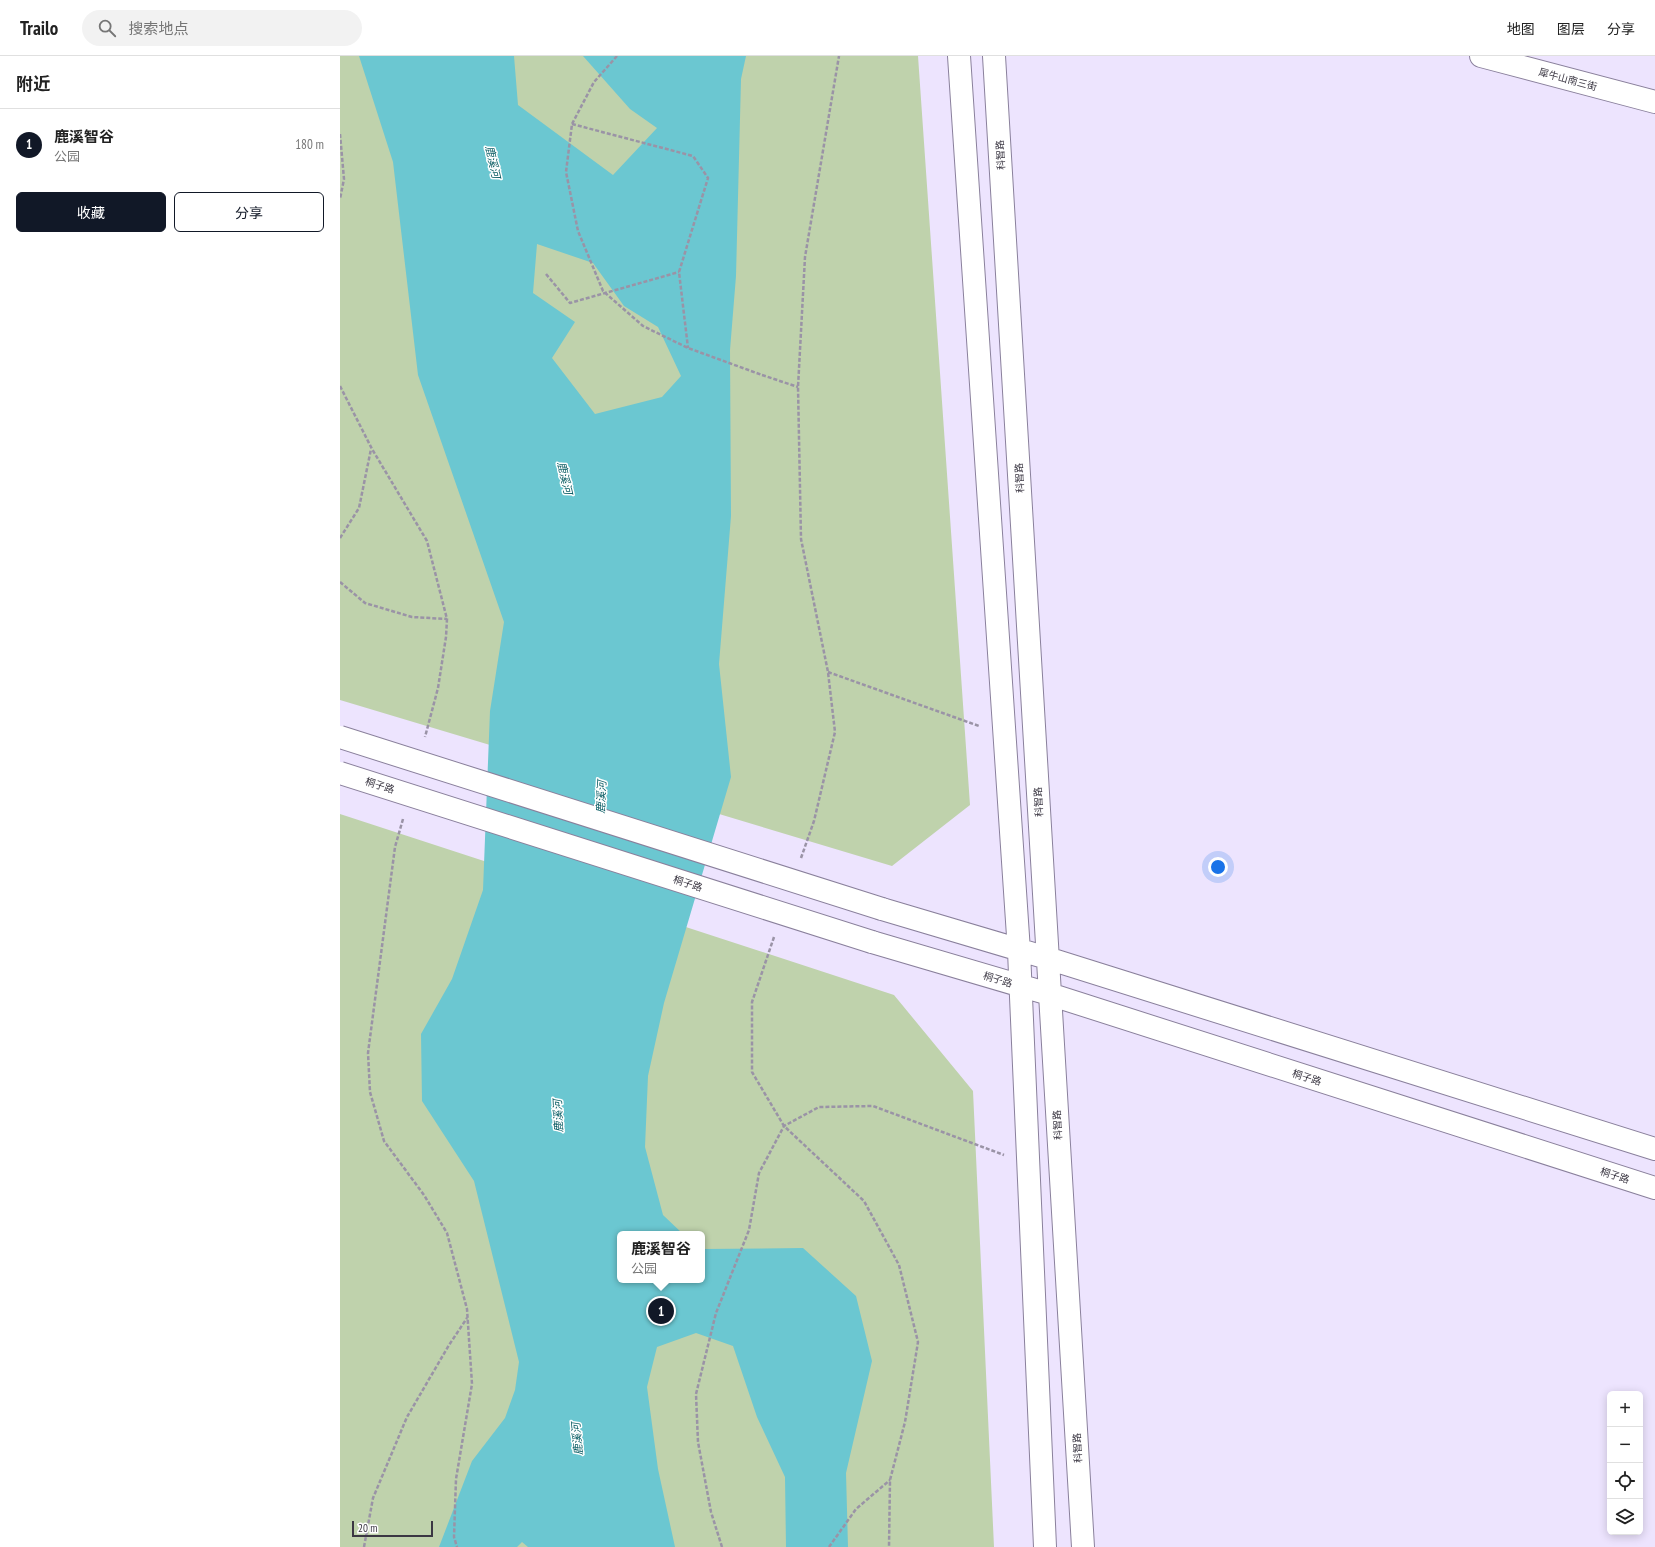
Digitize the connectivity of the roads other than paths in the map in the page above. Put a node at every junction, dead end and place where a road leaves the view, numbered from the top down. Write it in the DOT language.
graph roads {
  1 [pos="958,56"];
  2 [pos="994,56"];
  3 [pos="1481,56"];
  4 [pos="1655,102"];
  5 [pos="340,737"];
  6 [pos="340,773"];
  7 [pos="1019,951"];
  8 [pos="1047,958"];
  9 [pos="1020,986"];
  10 [pos="1049,994"];
  11 [pos="1655,1149"];
  12 [pos="1655,1188"];
  13 [pos="1045,1547"];
  14 [pos="1083,1547"];
  1 -- 7 [label="main road"];
  2 -- 8 [label="main road, 科智路"];
  3 -- 4 [label="main road, 犀牛山南三街"];
  5 -- 7 [label="main road, bridge"];
  6 -- 9 [label="main road, 桐子路, bridge"];
  7 -- 8 [label="main road"];
  7 -- 9 [label="main road"];
  8 -- 10 [label="main road, 科智路"];
  8 -- 11 [label="main road"];
  9 -- 10 [label="main road, 桐子路"];
  9 -- 13 [label="main road"];
  10 -- 12 [label="main road, 桐子路"];
  10 -- 14 [label="main road, 科智路"];
}
